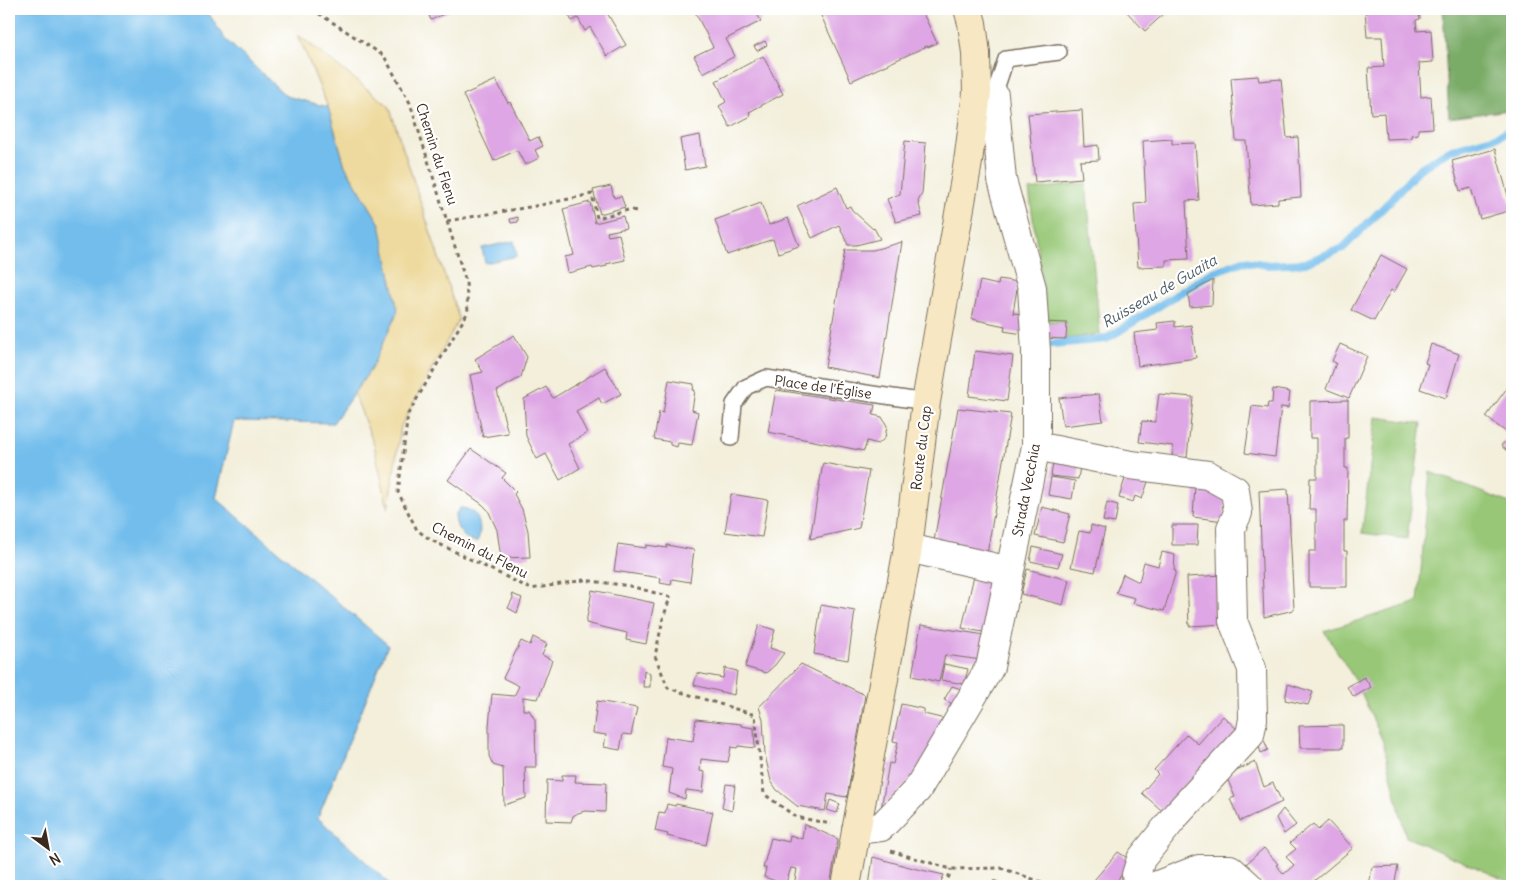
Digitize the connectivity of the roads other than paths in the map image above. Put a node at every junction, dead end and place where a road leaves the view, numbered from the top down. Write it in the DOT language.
graph roads {
  1 [pos="968,9"];
  2 [pos="1059,52"];
  3 [pos="994,95"];
  4 [pos="926,402"];
  5 [pos="730,438"];
  6 [pos="1036,446"];
  7 [pos="908,548"];
  8 [pos="1010,571"];
  9 [pos="855,835"];
  10 [pos="1143,882"];
  11 [pos="846,886"];
  12 [pos="1249,886"];
  1 -- 4 [label="main road, Route du Cap"];
  2 -- 3 [label="lane"];
  3 -- 6 [label="street, Strada Vecchia"];
  4 -- 5 [label="lane, Place de l'Église"];
  4 -- 7 [label="main road, Route du Cap"];
  6 -- 8 [label="street, Strada Vecchia"];
  6 -- 10 [label="street"];
  7 -- 8 [label="street"];
  7 -- 9 [label="main road, Route du Cap"];
  8 -- 9 [label="street, Strada Vecchia"];
  9 -- 11 [label="main road, Route du Cap"];
  10 -- 12 [label="street"];
}
